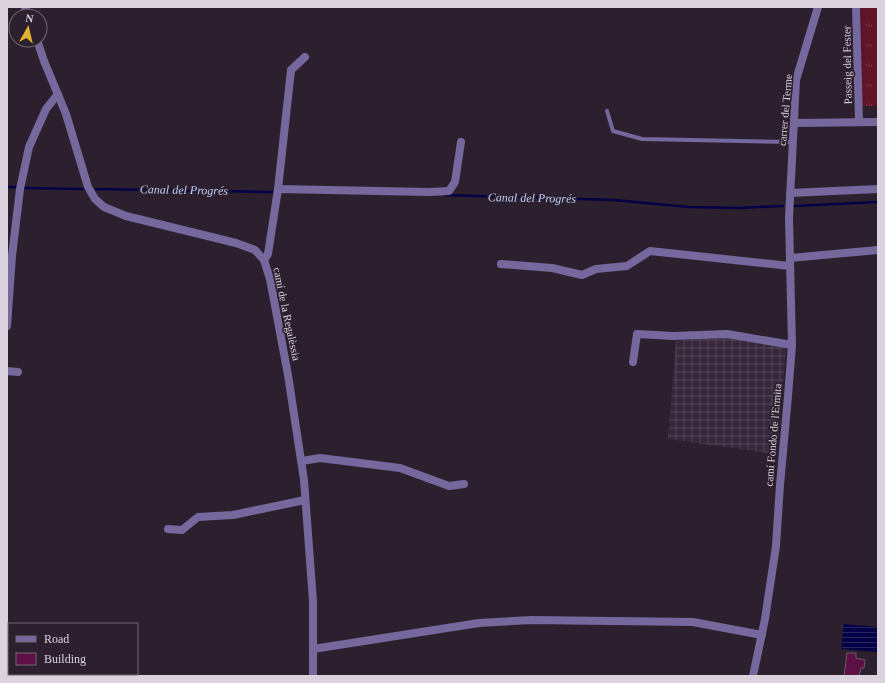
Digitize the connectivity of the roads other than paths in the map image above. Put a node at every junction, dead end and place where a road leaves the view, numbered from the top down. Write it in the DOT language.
graph roads {
  1 [pos="818,7"];
  2 [pos="856,7"];
  3 [pos="39,48"];
  4 [pos="305,57"];
  5 [pos="58,94"];
  6 [pos="607,112"];
  7 [pos="859,122"];
  8 [pos="878,122"];
  9 [pos="794,123"];
  10 [pos="460,142"];
  11 [pos="793,142"];
  12 [pos="278,189"];
  13 [pos="878,189"];
  14 [pos="790,193"];
  15 [pos="878,250"];
  16 [pos="264,260"];
  17 [pos="790,262"];
  18 [pos="501,264"];
  19 [pos="7,326"];
  20 [pos="792,344"];
  21 [pos="633,362"];
  22 [pos="7,371"];
  23 [pos="18,372"];
  24 [pos="302,461"];
  25 [pos="464,484"];
  26 [pos="305,500"];
  27 [pos="168,529"];
  28 [pos="762,635"];
  29 [pos="313,649"];
  30 [pos="313,676"];
  31 [pos="753,676"];
  1 -- 9 [label="street, carrer del Terme"];
  2 -- 7 [label="street, Passeig del Fester"];
  3 -- 5 [label="street, camí de la Regalèssia"];
  4 -- 12 [label="street"];
  5 -- 16 [label="street, camí de la Regalèssia"];
  5 -- 19 [label="street"];
  6 -- 11 [label="lane"];
  7 -- 8 [label="street"];
  7 -- 9 [label="street"];
  9 -- 11 [label="street, carrer del Terme"];
  10 -- 12 [label="street"];
  11 -- 14 [label="street, carrer del Terme"];
  12 -- 16 [label="street"];
  13 -- 14 [label="street"];
  14 -- 17 [label="street, camí Fondo de l'Ermita"];
  15 -- 17 [label="street"];
  16 -- 24 [label="street, camí de la Regalèssia"];
  17 -- 18 [label="street"];
  17 -- 20 [label="street, camí Fondo de l'Ermita"];
  20 -- 21 [label="street"];
  20 -- 28 [label="street, camí Fondo de l'Ermita"];
  22 -- 23 [label="street"];
  24 -- 25 [label="street"];
  24 -- 26 [label="street, camí de la Regalèssia"];
  26 -- 27 [label="street"];
  26 -- 29 [label="street, camí de la Regalèssia"];
  28 -- 29 [label="street"];
  28 -- 31 [label="street, camí Fondo de l'Ermita"];
  29 -- 30 [label="street, camí de la Regalèssia"];
}
